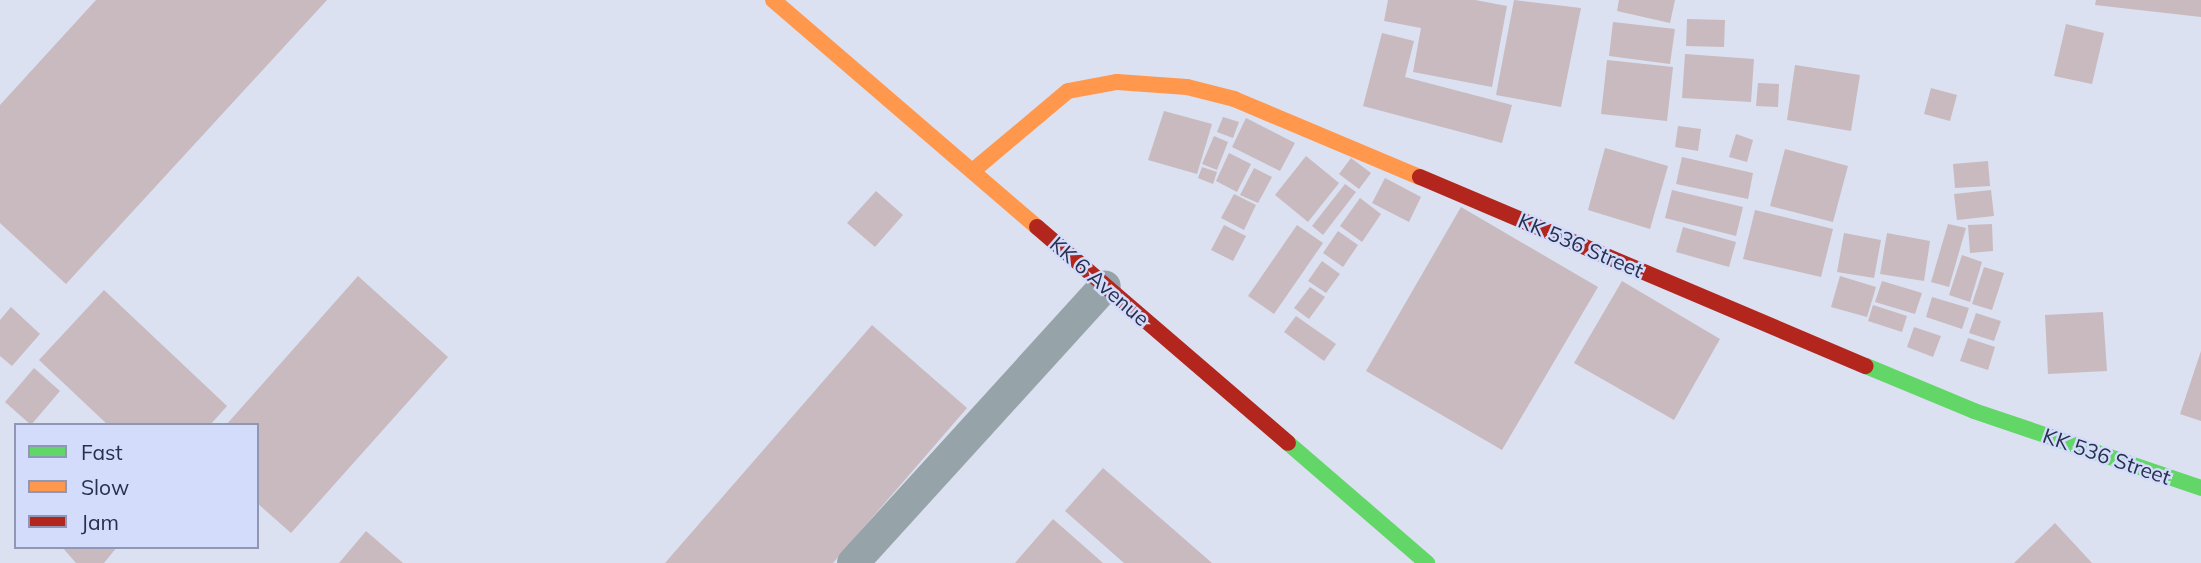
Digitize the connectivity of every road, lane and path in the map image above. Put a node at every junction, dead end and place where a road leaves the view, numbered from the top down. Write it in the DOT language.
graph roads {
  1 [pos="773,0"];
  2 [pos="975,169"];
  3 [pos="1105,286"];
  4 [pos="2201,488"];
  5 [pos="853,563"];
  6 [pos="1427,563"];
  1 -- 2 [label="street, KK 6 Avenue"];
  2 -- 3 [label="street, KK 6 Avenue"];
  2 -- 4 [label="street, KK 536 Street"];
  3 -- 5 [label="lane"];
  3 -- 6 [label="street, KK 6 Avenue"];
}
